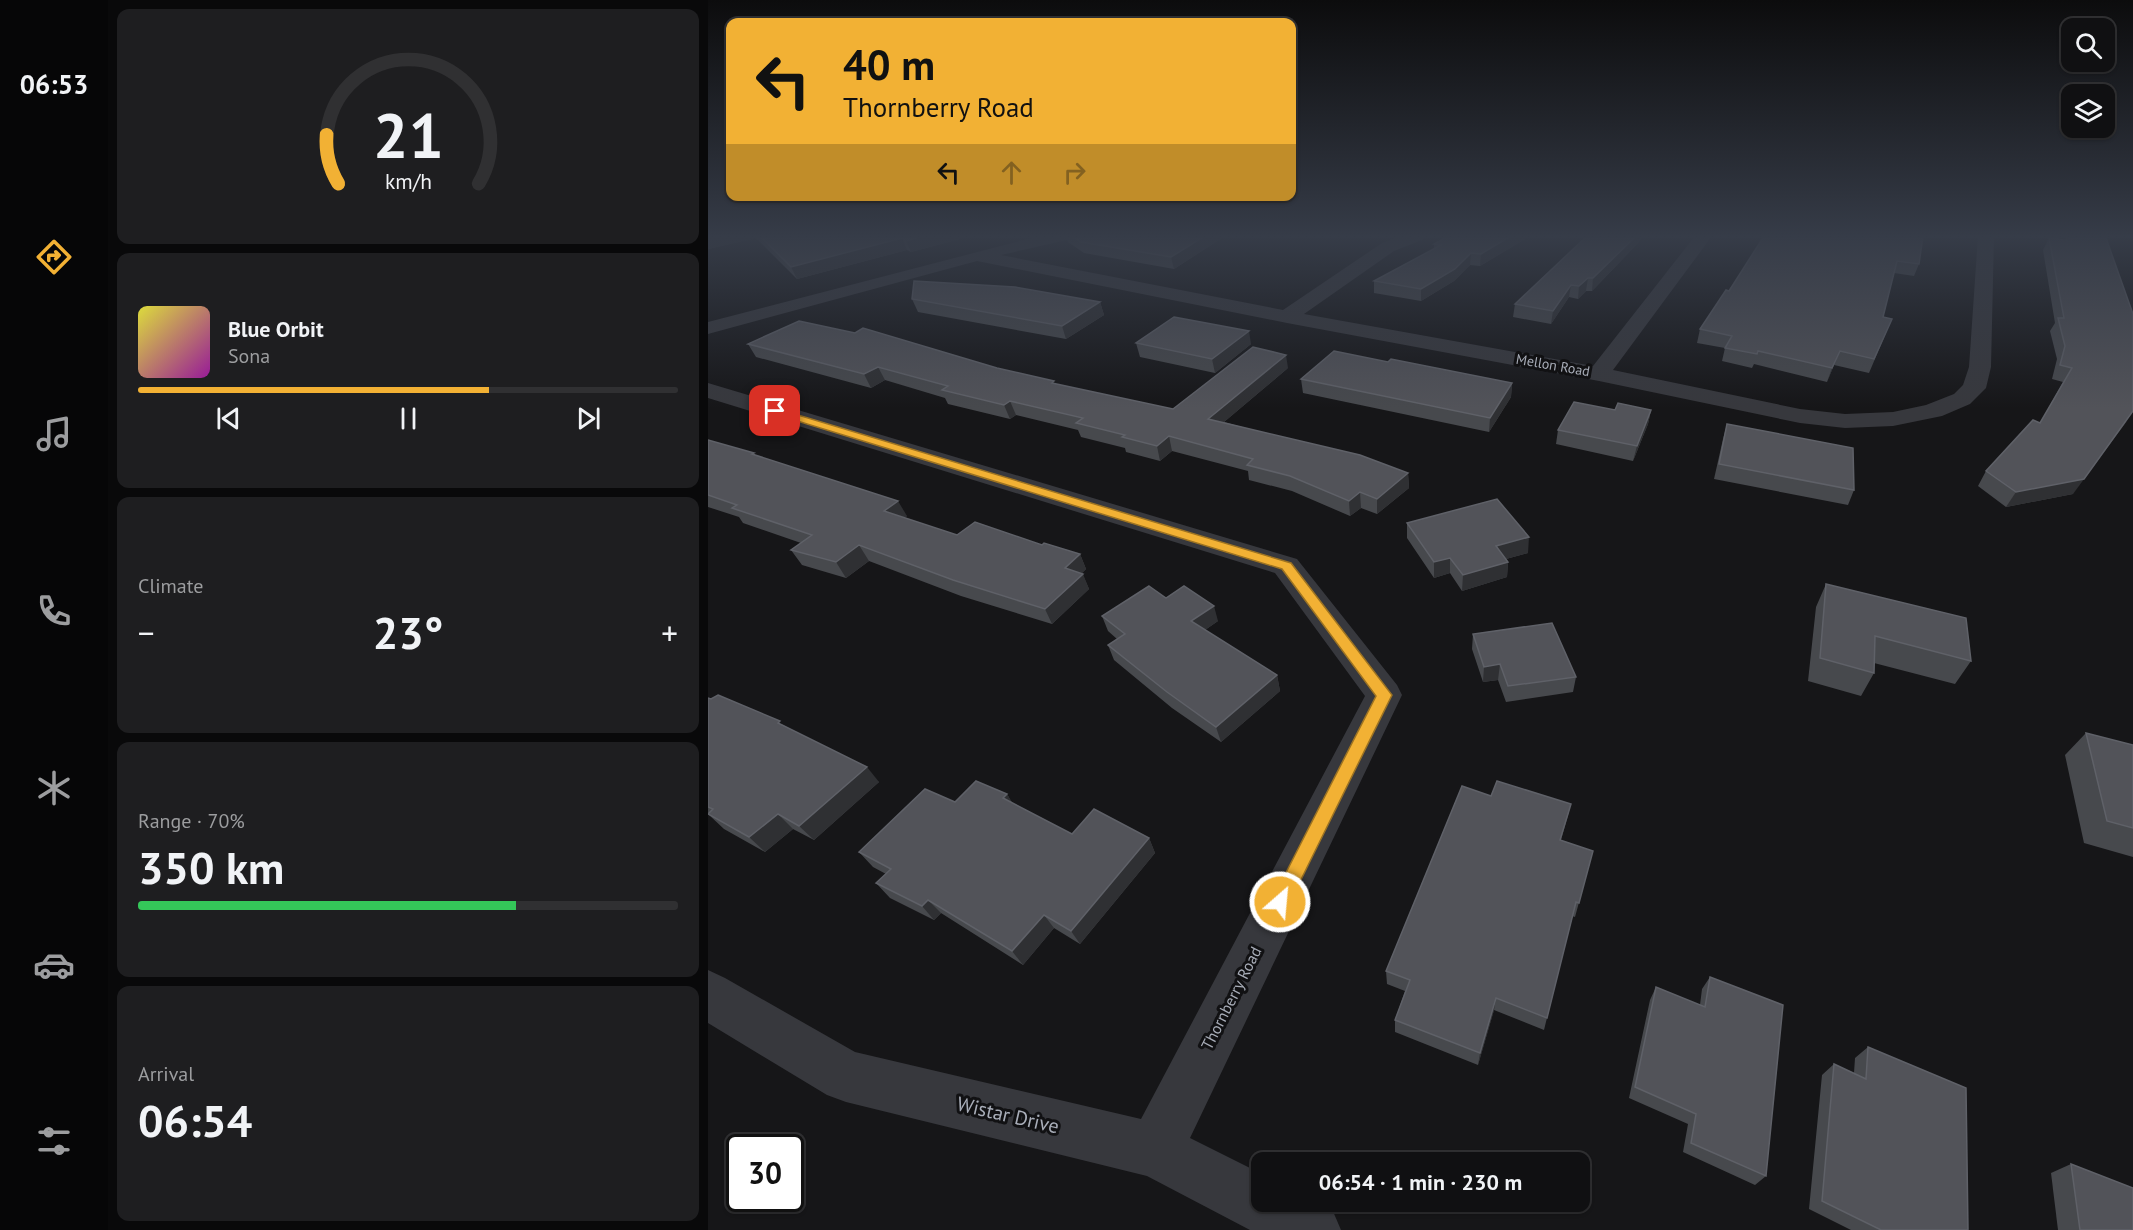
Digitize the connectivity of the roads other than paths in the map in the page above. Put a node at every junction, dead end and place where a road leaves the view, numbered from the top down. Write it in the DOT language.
graph roads {
  1 [pos="837,293"];
  2 [pos="1167,293"];
  3 [pos="1321,293"];
  4 [pos="1660,293"];
  5 [pos="1983,293"];
  6 [pos="1287,317"];
  7 [pos="708,328"];
  8 [pos="1599,374"];
  9 [pos="708,390"];
  10 [pos="708,995"];
  11 [pos="1155,1150"];
  12 [pos="1311,1230"];
  1 -- 7 [label="street"];
  2 -- 6 [label="street, Mellon Road"];
  3 -- 6 [label="street"];
  4 -- 8 [label="street"];
  5 -- 8 [label="street, Mellon Road"];
  6 -- 8 [label="street, Mellon Road"];
  9 -- 11 [label="street, Thornberry Road"];
  10 -- 11 [label="street, Wistar Drive"];
  11 -- 12 [label="street, Wistar Drive"];
}
